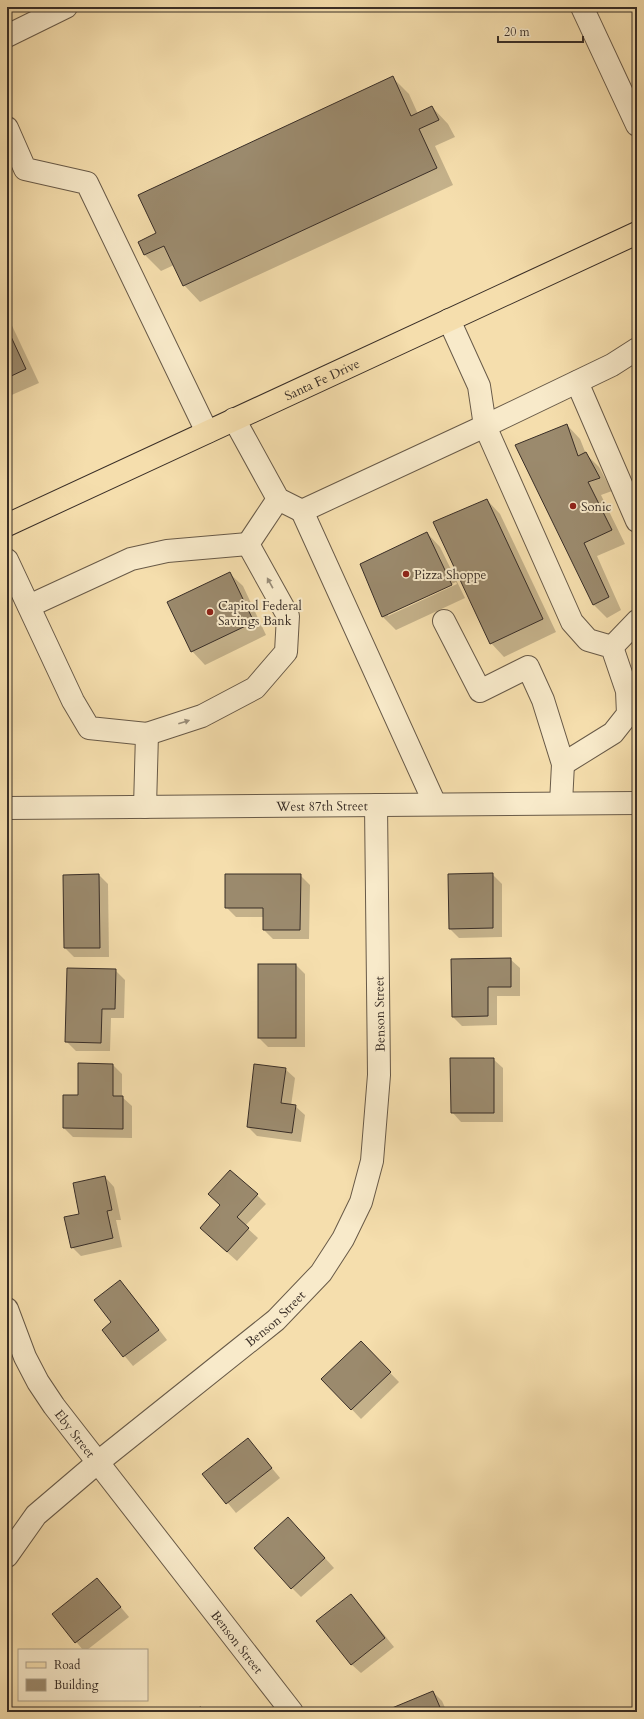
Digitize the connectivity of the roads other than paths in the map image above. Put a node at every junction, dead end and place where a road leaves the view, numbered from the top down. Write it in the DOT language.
graph roads {
  1 [pos="66,7"];
  2 [pos="582,7"];
  3 [pos="7,36"];
  4 [pos="637,124"];
  5 [pos="7,128"];
  6 [pos="637,233"];
  7 [pos="449,320"];
  8 [pos="637,349"];
  9 [pos="577,382"];
  10 [pos="234,419"];
  11 [pos="485,426"];
  12 [pos="206,432"];
  13 [pos="278,499"];
  14 [pos="302,511"];
  15 [pos="637,521"];
  16 [pos="7,525"];
  17 [pos="248,544"];
  18 [pos="7,560"];
  19 [pos="29,606"];
  20 [pos="444,621"];
  21 [pos="637,621"];
  22 [pos="612,647"];
  23 [pos="147,734"];
  24 [pos="563,764"];
  25 [pos="561,803"];
  26 [pos="637,803"];
  27 [pos="435,804"];
  28 [pos="376,805"];
  29 [pos="144,807"];
  30 [pos="7,808"];
  31 [pos="7,1309"];
  32 [pos="97,1463"];
  33 [pos="7,1556"];
  34 [pos="292,1712"];
  1 -- 3 [label="street"];
  2 -- 4 [label="street"];
  5 -- 12 [label="street"];
  6 -- 7 [label="main road, Santa Fe Drive"];
  7 -- 10 [label="main road, Santa Fe Drive"];
  7 -- 11 [label="street"];
  8 -- 9 [label="street"];
  9 -- 11 [label="street"];
  9 -- 15 [label="street"];
  10 -- 12 [label="main road, Santa Fe Drive"];
  10 -- 13 [label="street"];
  11 -- 14 [label="street"];
  11 -- 22 [label="street"];
  12 -- 16 [label="main road, Santa Fe Drive"];
  13 -- 14 [label="street"];
  13 -- 17 [label="street"];
  14 -- 27 [label="street"];
  17 -- 19 [label="street"];
  23 -- 17 [label="street, one-way"];
  18 -- 19 [label="street"];
  19 -- 23 [label="street"];
  20 -- 24 [label="street"];
  21 -- 22 [label="street"];
  22 -- 24 [label="street"];
  23 -- 29 [label="street"];
  24 -- 25 [label="street"];
  25 -- 26 [label="street, West 87th Street"];
  25 -- 27 [label="street, West 87th Street"];
  27 -- 28 [label="street, West 87th Street"];
  28 -- 29 [label="street, West 87th Street"];
  28 -- 32 [label="street, Benson Street"];
  29 -- 30 [label="street, West 87th Street"];
  31 -- 32 [label="street, Eby Street"];
  32 -- 33 [label="street, Eby Street"];
  32 -- 34 [label="street, Benson Street"];
}
